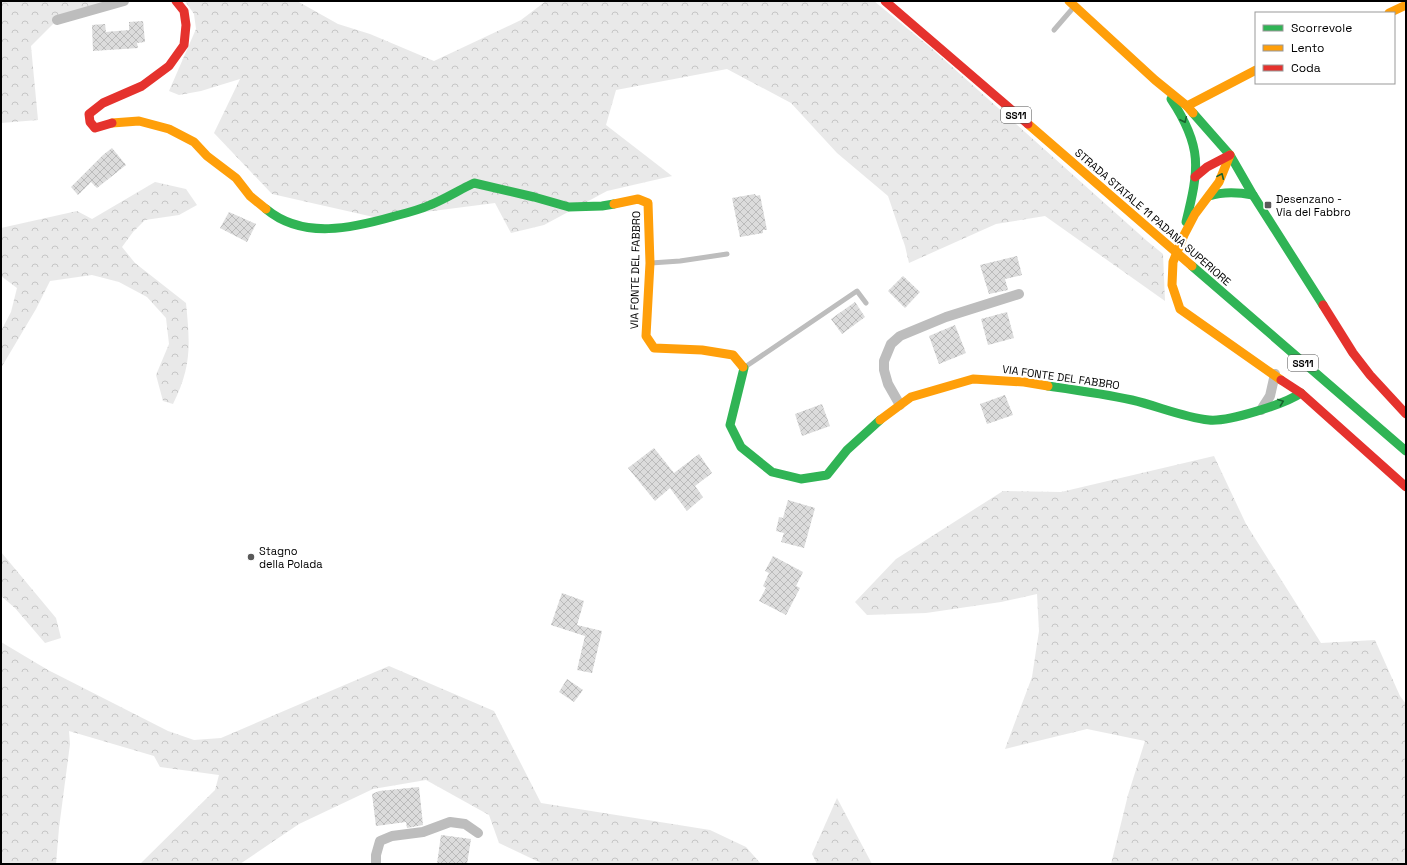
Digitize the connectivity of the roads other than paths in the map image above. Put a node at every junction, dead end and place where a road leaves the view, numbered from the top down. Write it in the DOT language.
graph roads {
  1 [pos="124,1"];
  2 [pos="176,1"];
  3 [pos="884,1"];
  4 [pos="1072,4"];
  5 [pos="1406,5"];
  6 [pos="1391,12"];
  7 [pos="58,20"];
  8 [pos="1054,30"];
  9 [pos="1255,71"];
  10 [pos="1163,87"];
  11 [pos="1187,106"];
  12 [pos="1230,155"];
  13 [pos="1195,177"];
  14 [pos="1253,195"];
  15 [pos="1209,196"];
  16 [pos="1184,235"];
  17 [pos="727,254"];
  18 [pos="650,263"];
  19 [pos="1019,294"];
  20 [pos="866,303"];
  21 [pos="744,368"];
  22 [pos="1275,374"];
  23 [pos="1301,392"];
  24 [pos="900,405"];
  25 [pos="1260,410"];
  26 [pos="1406,414"];
  27 [pos="1406,451"];
  28 [pos="1406,487"];
  29 [pos="478,833"];
  30 [pos="376,864"];
  1 -- 7 [label="street"];
  2 -- 18 [label="main road, VIA FONTE DEL FABBRO"];
  3 -- 27 [label="main road, STRADA STATALE 11 PADANA SUPERIORE / SS11"];
  4 -- 8 [label="lane"];
  4 -- 10 [label="main road"];
  5 -- 6 [label="main road"];
  9 -- 11 [label="main road"];
  10 -- 11 [label="main road"];
  10 -- 13 [label="main road, one-way"];
  11 -- 12 [label="main road"];
  12 -- 13 [label="main road"];
  12 -- 14 [label="main road"];
  15 -- 12 [label="main road, one-way"];
  13 -- 16 [label="main road"];
  14 -- 15 [label="main road"];
  14 -- 26 [label="main road"];
  15 -- 16 [label="main road"];
  16 -- 22 [label="main road"];
  17 -- 18 [label="lane"];
  18 -- 21 [label="main road, VIA FONTE DEL FABBRO"];
  19 -- 24 [label="street"];
  20 -- 21 [label="lane"];
  21 -- 24 [label="main road, VIA FONTE DEL FABBRO"];
  22 -- 23 [label="main road"];
  22 -- 25 [label="street"];
  25 -- 23 [label="main road, VIA FONTE DEL FABBRO, one-way"];
  23 -- 28 [label="main road"];
  24 -- 25 [label="main road, VIA FONTE DEL FABBRO"];
  29 -- 30 [label="street"];
}
